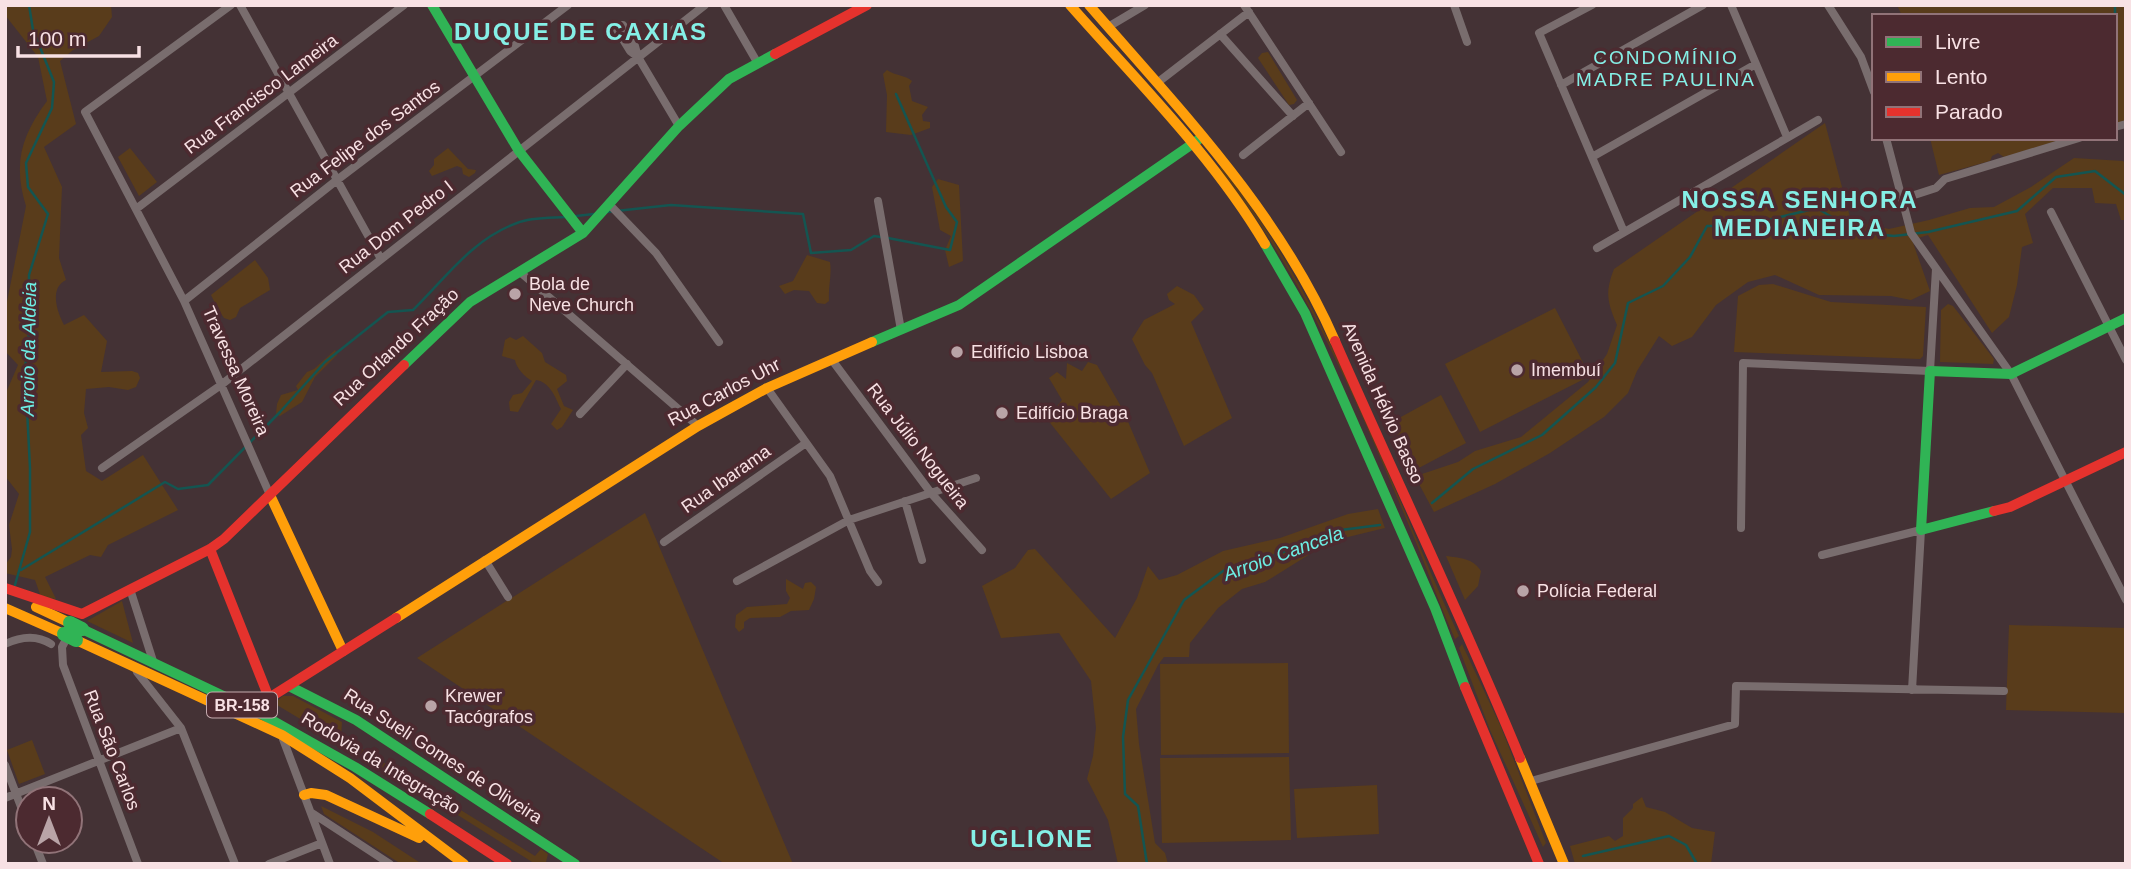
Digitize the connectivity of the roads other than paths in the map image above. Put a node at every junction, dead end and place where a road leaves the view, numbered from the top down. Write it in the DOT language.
graph roads {
  1 [pos="231,5"];
  2 [pos="240,5"];
  3 [pos="404,5"];
  4 [pos="432,5"];
  5 [pos="568,5"];
  6 [pos="705,5"];
  7 [pos="724,5"];
  8 [pos="867,5"];
  9 [pos="1070,5"];
  10 [pos="1089,5"];
  11 [pos="1145,5"];
  12 [pos="1454,5"];
  13 [pos="1592,5"];
  14 [pos="1703,5"];
  15 [pos="1731,5"];
  16 [pos="1828,5"];
  17 [pos="1246,9"];
  18 [pos="1108,27"];
  19 [pos="1220,34"];
  20 [pos="1467,42"];
  21 [pos="638,57"];
  22 [pos="757,62"];
  23 [pos="1756,64"];
  24 [pos="474,76"];
  25 [pos="1157,83"];
  26 [pos="1562,85"];
  27 [pos="1872,87"];
  28 [pos="289,93"];
  29 [pos="1309,103"];
  30 [pos="1293,116"];
  31 [pos="1818,120"];
  32 [pos="679,126"];
  33 [pos="1787,137"];
  34 [pos="1198,140"];
  35 [pos="1887,140"];
  36 [pos="2072,140"];
  37 [pos="519,150"];
  38 [pos="1341,152"];
  39 [pos="1243,155"];
  40 [pos="1592,157"];
  41 [pos="337,180"];
  42 [pos="1902,199"];
  43 [pos="878,201"];
  44 [pos="609,204"];
  45 [pos="136,209"];
  46 [pos="2051,212"];
  47 [pos="1624,232"];
  48 [pos="583,233"];
  49 [pos="1597,247"];
  50 [pos="381,259"];
  51 [pos="1936,269"];
  52 [pos="520,272"];
  53 [pos="184,301"];
  54 [pos="2126,318"];
  55 [pos="2109,326"];
  56 [pos="901,330"];
  57 [pos="719,342"];
  58 [pos="832,359"];
  59 [pos="2126,360"];
  60 [pos="627,365"];
  61 [pos="1930,371"];
  62 [pos="2011,374"];
  63 [pos="221,385"];
  64 [pos="766,388"];
  65 [pos="580,414"];
  66 [pos="698,426"];
  67 [pos="806,443"];
  68 [pos="2126,452"];
  69 [pos="102,468"];
  70 [pos="976,478"];
  71 [pos="2066,482"];
  72 [pos="931,493"];
  73 [pos="270,495"];
  74 [pos="905,501"];
  75 [pos="849,520"];
  76 [pos="1741,528"];
  77 [pos="1921,530"];
  78 [pos="664,542"];
  79 [pos="210,549"];
  80 [pos="982,550"];
  81 [pos="1822,555"];
  82 [pos="485,560"];
  83 [pos="922,560"];
  84 [pos="737,581"];
  85 [pos="878,582"];
  86 [pos="130,589"];
  87 [pos="5,590"];
  88 [pos="509,597"];
  89 [pos="2126,600"];
  90 [pos="5,608"];
  91 [pos="73,631"];
  92 [pos="49,643"];
  93 [pos="5,644"];
  94 [pos="1473,644"];
  95 [pos="343,651"];
  96 [pos="1451,653"];
  97 [pos="154,663"];
  98 [pos="132,666"];
  99 [pos="289,686"];
  100 [pos="1912,690"];
  101 [pos="2004,691"];
  102 [pos="181,729"];
  103 [pos="282,735"];
  104 [pos="99,761"];
  105 [pos="5,765"];
  106 [pos="1531,781"];
  107 [pos="39,785"];
  108 [pos="14,789"];
  109 [pos="304,795"];
  110 [pos="312,813"];
  111 [pos="1553,835"];
  112 [pos="322,843"];
  113 [pos="440,848"];
  114 [pos="1532,848"];
  115 [pos="569,862"];
  116 [pos="138,864"];
  117 [pos="235,864"];
  118 [pos="270,864"];
  119 [pos="330,864"];
  120 [pos="390,864"];
  121 [pos="464,864"];
  122 [pos="507,864"];
  123 [pos="1539,864"];
  124 [pos="1564,864"];
  1 -- 45 [label="street, Travessa Moreira"];
  2 -- 28 [label="street"];
  3 -- 28 [label="street, Rua Francisco Lameira"];
  4 -- 24 [label="main road"];
  5 -- 24 [label="street, Rua Felipe dos Santos"];
  6 -- 21 [label="street, Rua Dom Pedro I"];
  7 -- 22 [label="street"];
  8 -- 22 [label="main road, Rua Orlando Fração"];
  9 -- 34 [label="main road, Avenida Hélvio Basso"];
  10 -- 18 [label="main road, Avenida Hélvio Basso"];
  11 -- 18 [label="street"];
  12 -- 20 [label="street"];
  13 -- 26 [label="street"];
  14 -- 26 [label="street"];
  15 -- 23 [label="street"];
  16 -- 27 [label="street"];
  17 -- 19 [label="street"];
  17 -- 29 [label="street"];
  18 -- 25 [label="main road, Avenida Hélvio Basso"];
  19 -- 25 [label="street"];
  19 -- 30 [label="street"];
  21 -- 32 [label="street"];
  21 -- 37 [label="street, Rua Dom Pedro I"];
  22 -- 32 [label="main road, Rua Orlando Fração"];
  23 -- 33 [label="street"];
  23 -- 40 [label="street"];
  24 -- 37 [label="main road"];
  24 -- 41 [label="street, Rua Felipe dos Santos"];
  25 -- 34 [label="main road, Avenida Hélvio Basso"];
  26 -- 40 [label="street"];
  28 -- 41 [label="street"];
  28 -- 45 [label="street, Rua Francisco Lameira"];
  29 -- 30 [label="street"];
  29 -- 38 [label="street"];
  30 -- 39 [label="street"];
  31 -- 33 [label="street"];
  32 -- 44 [label="main road, Rua Orlando Fração"];
  33 -- 47 [label="street"];
  34 -- 56 [label="main road, Rua Carlos Uhr"];
  34 -- 94 [label="main road, Avenida Hélvio Basso"];
  34 -- 96 [label="main road, Avenida Hélvio Basso"];
  35 -- 42 [label="street"];
  36 -- 42 [label="street"];
  37 -- 48 [label="main road"];
  37 -- 50 [label="street, Rua Dom Pedro I"];
  40 -- 47 [label="street"];
  41 -- 50 [label="street"];
  41 -- 53 [label="street, Rua Felipe dos Santos"];
  42 -- 51 [label="street"];
  43 -- 56 [label="street"];
  44 -- 48 [label="main road, Rua Orlando Fração"];
  44 -- 57 [label="street"];
  45 -- 53 [label="street, Travessa Moreira"];
  46 -- 55 [label="street"];
  47 -- 49 [label="street"];
  48 -- 52 [label="main road, Rua Orlando Fração"];
  50 -- 63 [label="street, Rua Dom Pedro I"];
  51 -- 61 [label="street"];
  51 -- 62 [label="street"];
  52 -- 60 [label="street"];
  52 -- 73 [label="main road, Rua Orlando Fração"];
  53 -- 63 [label="street, Travessa Moreira"];
  54 -- 55 [label="main road"];
  55 -- 59 [label="street"];
  55 -- 62 [label="main road"];
  56 -- 58 [label="main road, Rua Carlos Uhr"];
  58 -- 64 [label="main road, Rua Carlos Uhr"];
  58 -- 72 [label="street, Rua Júlio Nogueira"];
  60 -- 65 [label="street"];
  60 -- 66 [label="street"];
  61 -- 62 [label="main road"];
  61 -- 76 [label="street"];
  61 -- 77 [label="main road"];
  62 -- 71 [label="street"];
  63 -- 69 [label="street, Rua Dom Pedro I"];
  63 -- 73 [label="street, Travessa Moreira"];
  64 -- 66 [label="main road, Rua Carlos Uhr"];
  64 -- 67 [label="street"];
  66 -- 82 [label="main road, Rua Carlos Uhr"];
  67 -- 75 [label="street"];
  67 -- 78 [label="street, Rua Ibarama"];
  68 -- 71 [label="main road"];
  70 -- 72 [label="street"];
  71 -- 77 [label="main road"];
  71 -- 89 [label="street"];
  72 -- 74 [label="street"];
  72 -- 80 [label="street, Rua Júlio Nogueira"];
  73 -- 79 [label="main road, Rua Orlando Fração"];
  73 -- 95 [label="main road, Travessa Moreira"];
  74 -- 75 [label="street"];
  74 -- 83 [label="street"];
  75 -- 84 [label="street"];
  75 -- 85 [label="street"];
  77 -- 81 [label="street"];
  77 -- 100 [label="street"];
  79 -- 86 [label="main road, Rua Orlando Fração"];
  79 -- 99 [label="main road, Rua Carlos Uhr"];
  82 -- 88 [label="street"];
  82 -- 95 [label="main road, Rua Carlos Uhr"];
  86 -- 91 [label="main road, Rua Orlando Fração"];
  86 -- 97 [label="street"];
  87 -- 91 [label="main road, Rodovia da Integração / BR-158"];
  90 -- 91 [label="main road, Rodovia da Integração / BR-158"];
  91 -- 97 [label="main road, Rodovia da Integração / BR-158"];
  91 -- 98 [label="main road, Rodovia da Integração / BR-158"];
  91 -- 104 [label="street, Rua São Carlos"];
  92 -- 93 [label="street"];
  94 -- 96 [label="main road"];
  94 -- 106 [label="main road, Avenida Hélvio Basso"];
  95 -- 99 [label="main road, Rua Carlos Uhr"];
  96 -- 114 [label="main road, Avenida Hélvio Basso"];
  97 -- 122 [label="main road, Rodovia da Integração / BR-158"];
  98 -- 102 [label="street"];
  98 -- 103 [label="main road, Rodovia da Integração / BR-158"];
  99 -- 115 [label="main road, Rua Sueli Gomes de Oliveira"];
  100 -- 101 [label="street"];
  100 -- 106 [label="street"];
  102 -- 104 [label="street"];
  102 -- 117 [label="street"];
  103 -- 109 [label="street"];
  103 -- 113 [label="main road, Rodovia da Integração / BR-158"];
  104 -- 107 [label="street"];
  104 -- 116 [label="street, Rua São Carlos"];
  105 -- 108 [label="street"];
  106 -- 111 [label="main road, Avenida Hélvio Basso"];
  109 -- 110 [label="street"];
  109 -- 113 [label="main road"];
  110 -- 112 [label="street"];
  110 -- 120 [label="street"];
  111 -- 114 [label="main road"];
  111 -- 124 [label="main road, Avenida Hélvio Basso"];
  112 -- 118 [label="street"];
  112 -- 119 [label="street"];
  113 -- 121 [label="main road, Rodovia da Integração / BR-158"];
  114 -- 123 [label="main road, Avenida Hélvio Basso"];
}
